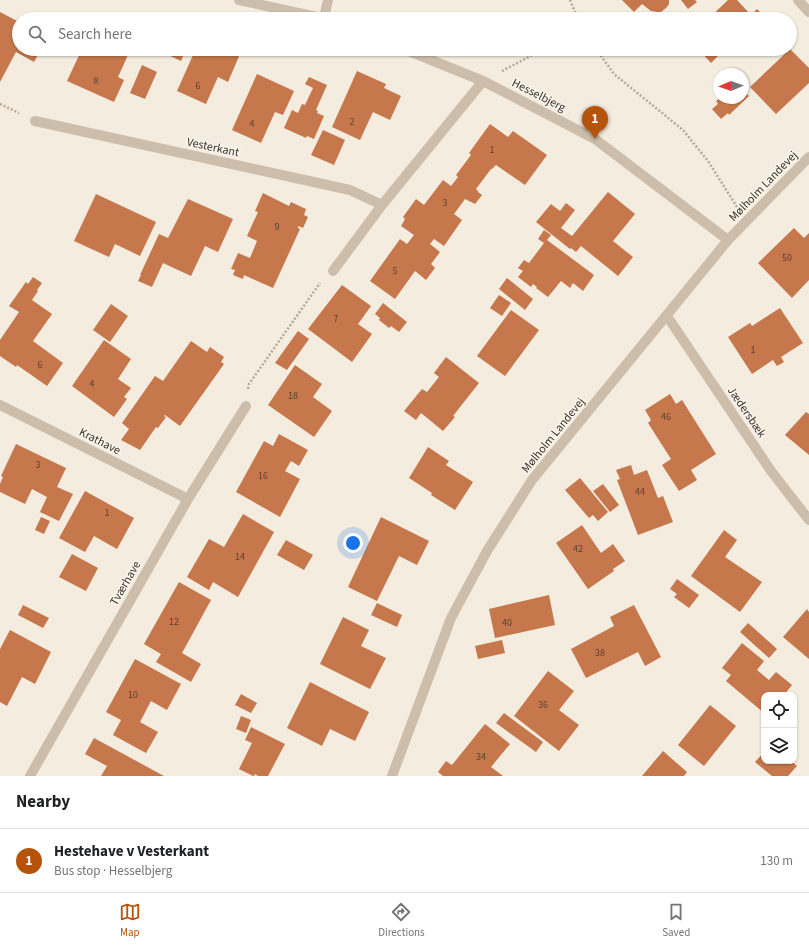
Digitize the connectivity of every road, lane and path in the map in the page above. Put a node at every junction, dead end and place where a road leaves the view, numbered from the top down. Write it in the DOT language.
graph roads {
  1 [pos="239,0"];
  2 [pos="328,0"];
  3 [pos="570,0"];
  4 [pos="798,0"];
  5 [pos="293,12"];
  6 [pos="326,12"];
  7 [pos="575,12"];
  8 [pos="809,12"];
  9 [pos="421,56"];
  10 [pos="531,56"];
  11 [pos="601,56"];
  12 [pos="483,81"];
  13 [pos="0,104"];
  14 [pos="35,121"];
  15 [pos="809,157"];
  16 [pos="382,205"];
  17 [pos="746,222"];
  18 [pos="728,240"];
  19 [pos="334,272"];
  20 [pos="667,316"];
  21 [pos="0,405"];
  22 [pos="246,406"];
  23 [pos="188,499"];
  24 [pos="809,520"];
  25 [pos="30,776"];
  26 [pos="392,776"];
  1 -- 5 [label="street"];
  2 -- 6 [label="street"];
  3 -- 7 [label="path"];
  4 -- 8 [label="street"];
  9 -- 12 [label="street, Hesselbjerg"];
  10 -- 12 [label="path"];
  11 -- 17 [label="path"];
  12 -- 16 [label="street"];
  12 -- 18 [label="street, Hesselbjerg"];
  13 -- 14 [label="path"];
  14 -- 16 [label="street, Vesterkant"];
  15 -- 17 [label="street, Mølholm Landevej"];
  16 -- 19 [label="street"];
  17 -- 18 [label="street, Mølholm Landevej"];
  18 -- 20 [label="street, Mølholm Landevej"];
  19 -- 22 [label="path"];
  20 -- 24 [label="street, Jædersbæk"];
  20 -- 26 [label="street, Mølholm Landevej"];
  21 -- 23 [label="street, Krathave"];
  22 -- 23 [label="street, Tværhave"];
  23 -- 25 [label="street, Tværhave"];
}
